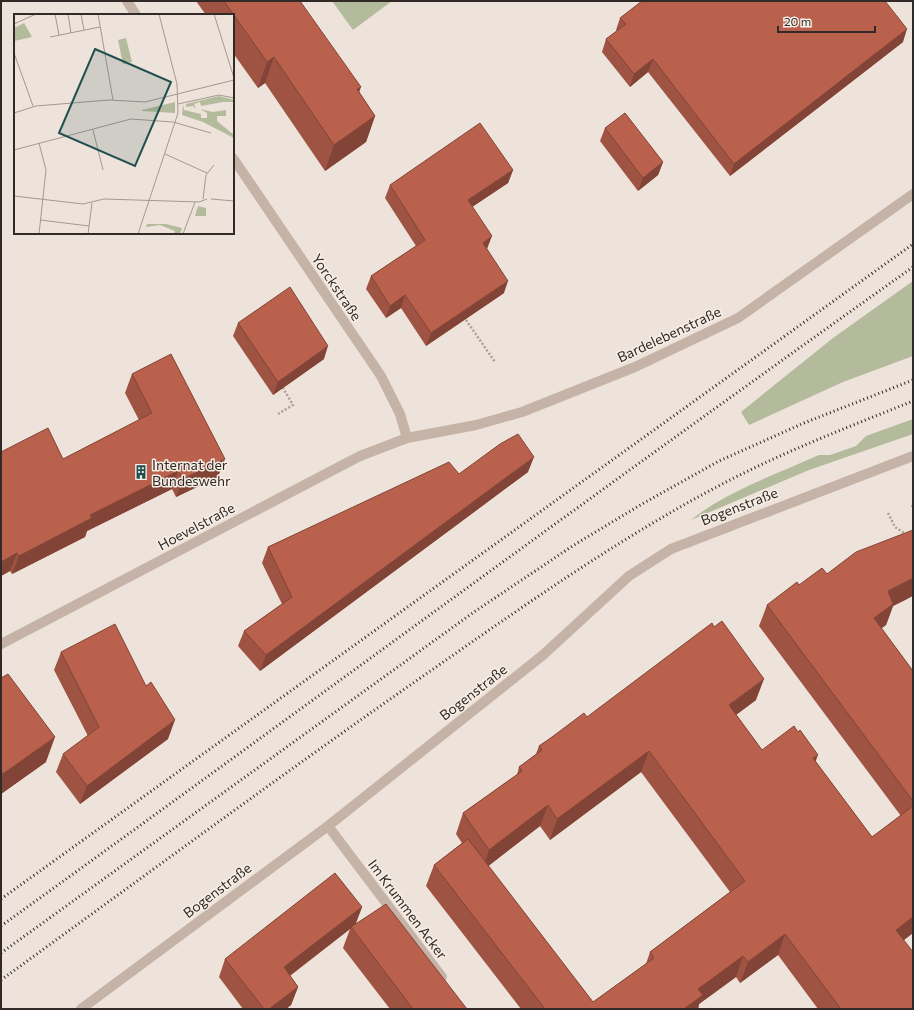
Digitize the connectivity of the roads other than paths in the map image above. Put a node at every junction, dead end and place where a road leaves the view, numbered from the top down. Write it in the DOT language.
graph roads {
  1 [pos="127,1"];
  2 [pos="135,14"];
  3 [pos="234,159"];
  4 [pos="913,194"];
  5 [pos="407,438"];
  6 [pos="913,456"];
  7 [pos="1,644"];
  8 [pos="328,826"];
  9 [pos="447,984"];
  10 [pos="81,1009"];
  1 -- 2 [label="street"];
  3 -- 5 [label="street, Yorckstraße"];
  4 -- 5 [label="street, Bardelebenstraße"];
  5 -- 7 [label="street, Hoevelstraße"];
  6 -- 8 [label="street, Bogenstraße"];
  8 -- 9 [label="street, Im Krummen Acker"];
  8 -- 10 [label="street, Bogenstraße"];
}
